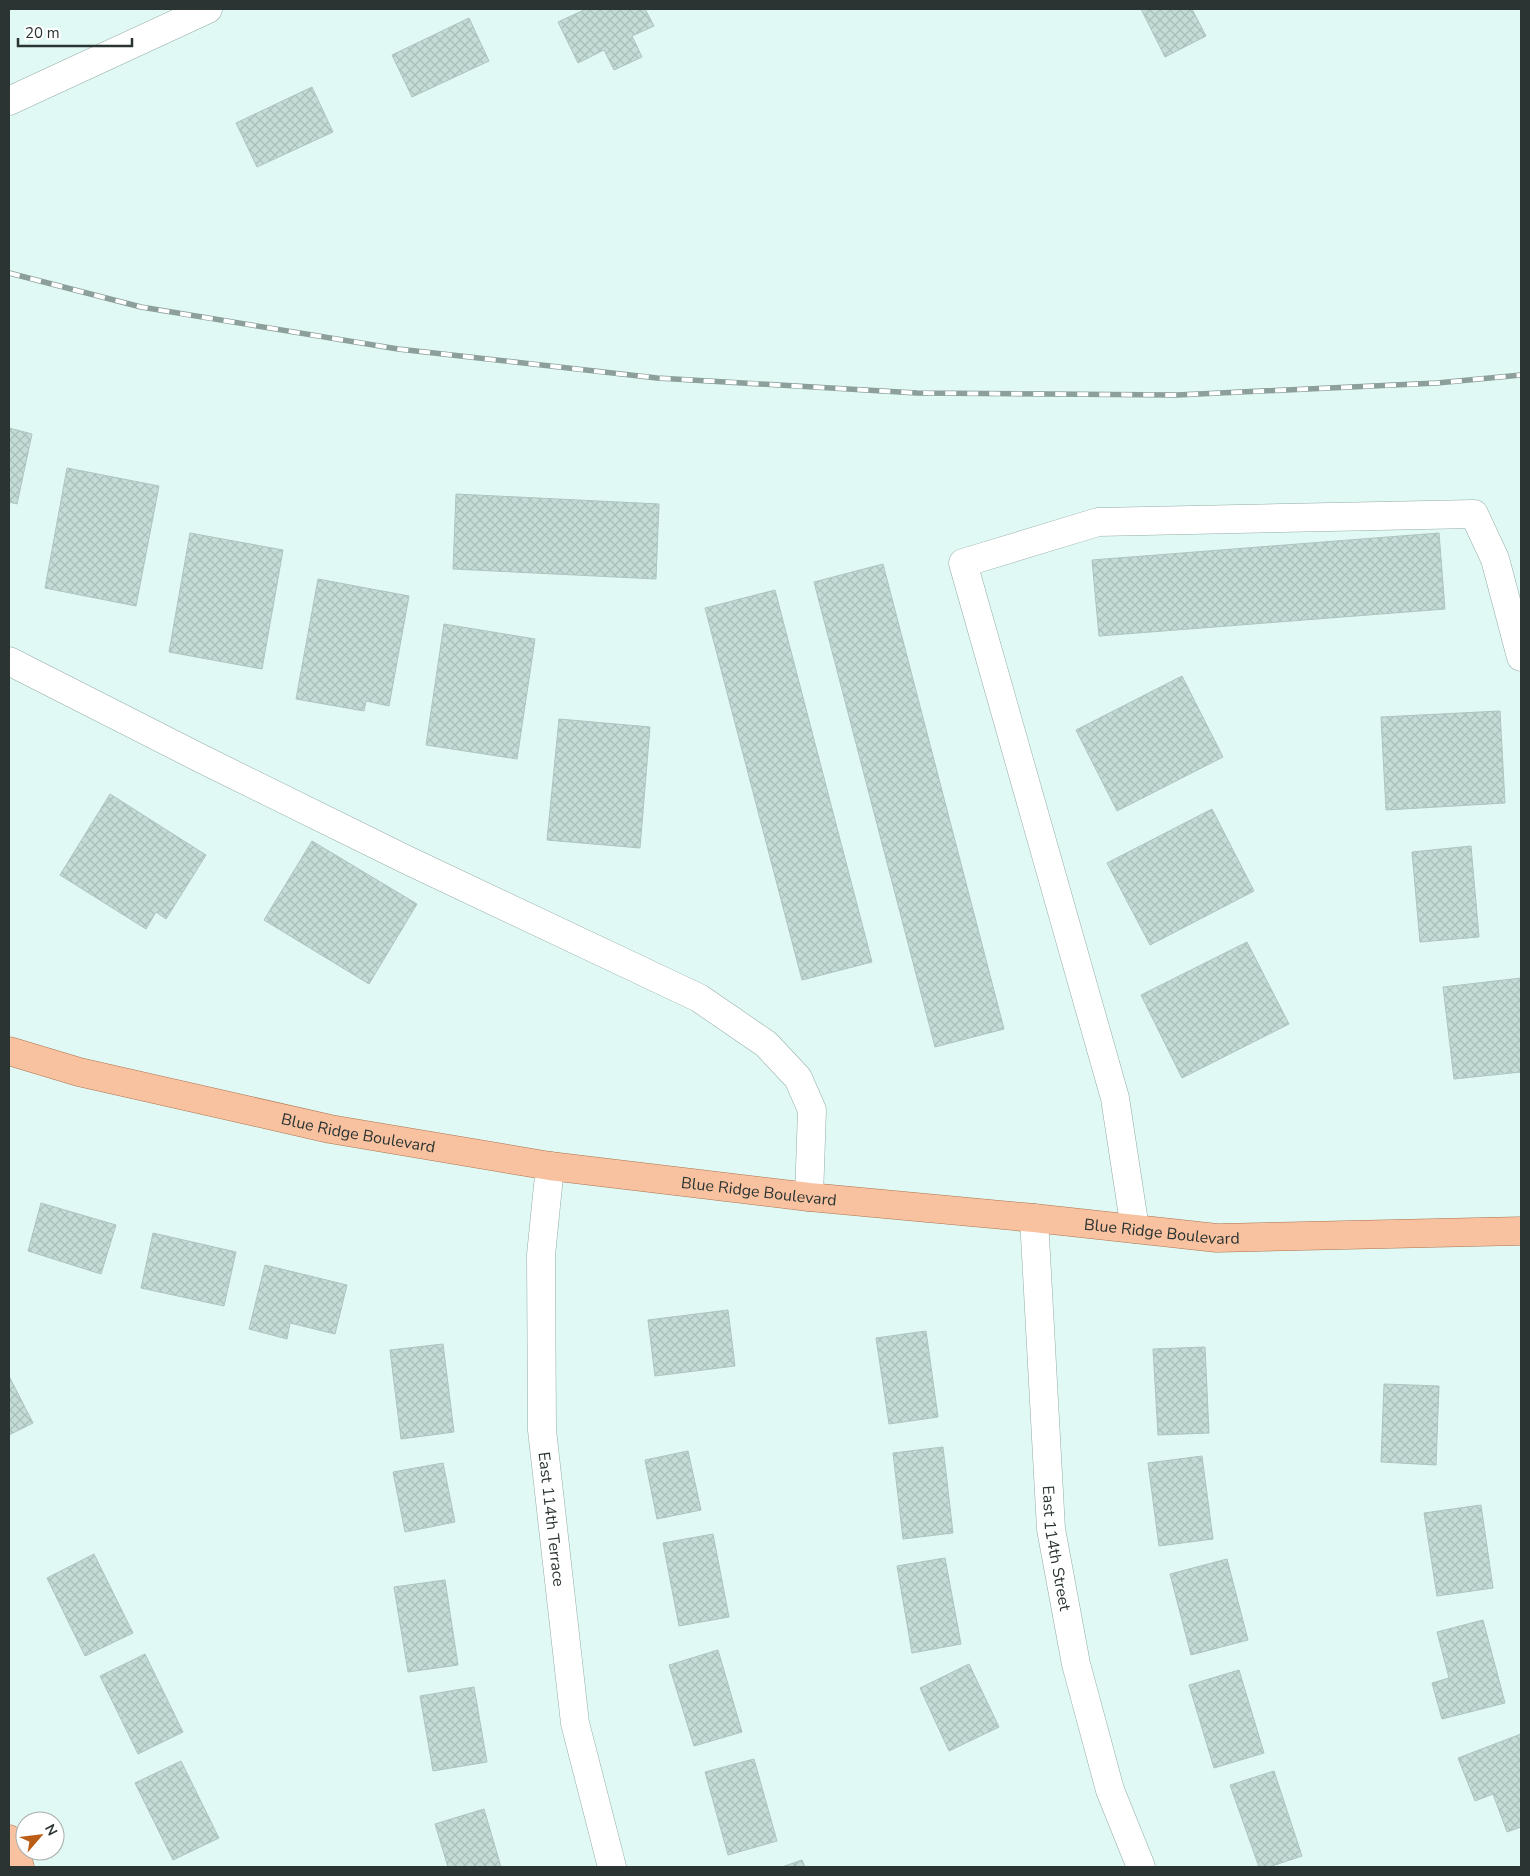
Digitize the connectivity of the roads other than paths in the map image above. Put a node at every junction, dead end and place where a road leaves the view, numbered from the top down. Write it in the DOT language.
graph roads {
  1 [pos="208,9"];
  2 [pos="9,101"];
  3 [pos="1521,657"];
  4 [pos="9,661"];
  5 [pos="9,1051"];
  6 [pos="550,1166"];
  7 [pos="809,1197"];
  8 [pos="1034,1218"];
  9 [pos="1136,1229"];
  10 [pos="1521,1234"];
  11 [pos="9,1839"];
  12 [pos="20,1867"];
  13 [pos="612,1867"];
  14 [pos="1141,1867"];
  1 -- 2 [label="street"];
  3 -- 9 [label="street"];
  4 -- 7 [label="street"];
  5 -- 6 [label="main road, Blue Ridge Boulevard"];
  6 -- 7 [label="main road, Blue Ridge Boulevard"];
  6 -- 13 [label="street, East 114th Terrace"];
  7 -- 8 [label="main road, Blue Ridge Boulevard"];
  8 -- 9 [label="main road, Blue Ridge Boulevard"];
  8 -- 14 [label="street, East 114th Street"];
  9 -- 10 [label="main road, Blue Ridge Boulevard"];
  11 -- 12 [label="main road"];
}
